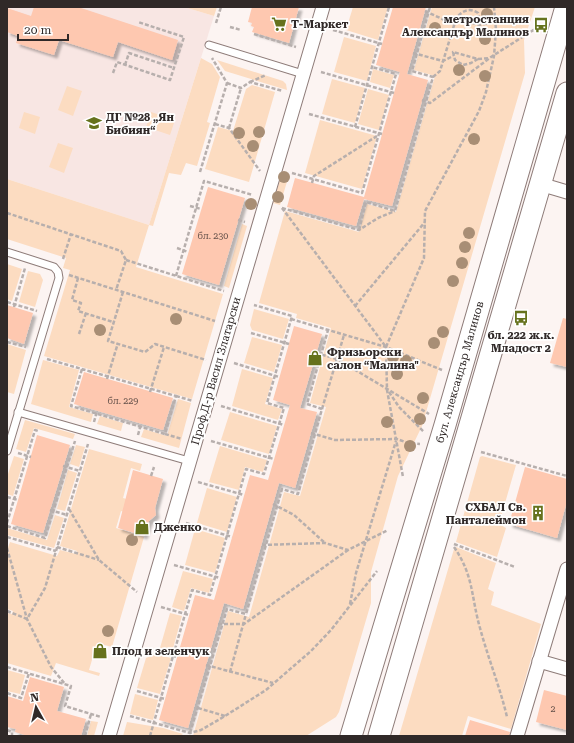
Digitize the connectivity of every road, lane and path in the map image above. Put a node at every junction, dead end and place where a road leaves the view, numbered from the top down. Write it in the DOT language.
graph roads {
  1 [pos="221,7"];
  2 [pos="323,7"];
  3 [pos="389,7"];
  4 [pos="430,7"];
  5 [pos="494,7"];
  6 [pos="566,7"];
  7 [pos="427,12"];
  8 [pos="456,19"];
  9 [pos="496,20"];
  10 [pos="138,22"];
  11 [pos="216,23"];
  12 [pos="454,24"];
  13 [pos="480,25"];
  14 [pos="230,27"];
  15 [pos="535,29"];
  16 [pos="241,30"];
  17 [pos="333,30"];
  18 [pos="254,34"];
  19 [pos="209,44"];
  20 [pos="381,44"];
  21 [pos="293,46"];
  22 [pos="413,53"];
  23 [pos="417,54"];
  24 [pos="210,55"];
  25 [pos="453,56"];
  26 [pos="492,57"];
  27 [pos="478,59"];
  28 [pos="443,61"];
  29 [pos="125,64"];
  30 [pos="372,67"];
  31 [pos="174,68"];
  32 [pos="321,72"];
  33 [pos="113,73"];
  34 [pos="270,74"];
  35 [pos="303,74"];
  36 [pos="433,78"];
  37 [pos="250,82"];
  38 [pos="227,84"];
  39 [pos="367,85"];
  40 [pos="241,88"];
  41 [pos="392,92"];
  42 [pos="288,93"];
  43 [pos="567,93"];
  44 [pos="422,100"];
  45 [pos="426,102"];
  46 [pos="309,114"];
  47 [pos="215,124"];
  48 [pos="356,127"];
  49 [pos="229,128"];
  50 [pos="381,134"];
  51 [pos="377,136"];
  52 [pos="200,172"];
  53 [pos="292,173"];
  54 [pos="263,175"];
  55 [pos="313,179"];
  56 [pos="312,183"];
  57 [pos="540,184"];
  58 [pos="347,189"];
  59 [pos="567,192"];
  60 [pos="346,193"];
  61 [pos="257,196"];
  62 [pos="190,206"];
  63 [pos="196,208"];
  64 [pos="201,209"];
  65 [pos="395,210"];
  66 [pos="7,213"];
  67 [pos="238,220"];
  68 [pos="242,221"];
  69 [pos="425,222"];
  70 [pos="358,230"];
  71 [pos="71,234"];
  72 [pos="177,248"];
  73 [pos="184,250"];
  74 [pos="7,252"];
  75 [pos="188,252"];
  76 [pos="28,258"];
  77 [pos="126,260"];
  78 [pos="58,272"];
  79 [pos="176,276"];
  80 [pos="78,278"];
  81 [pos="116,290"];
  82 [pos="123,292"];
  83 [pos="228,292"];
  84 [pos="7,302"];
  85 [pos="254,305"];
  86 [pos="14,306"];
  87 [pos="355,306"];
  88 [pos="37,311"];
  89 [pos="86,313"];
  90 [pos="290,319"];
  91 [pos="113,322"];
  92 [pos="220,322"];
  93 [pos="328,330"];
  94 [pos="251,333"];
  95 [pos="79,334"];
  96 [pos="344,335"];
  97 [pos="7,342"];
  98 [pos="118,343"];
  99 [pos="284,343"];
  100 [pos="289,344"];
  101 [pos="27,347"];
  102 [pos="164,347"];
  103 [pos="386,347"];
  104 [pos="316,352"];
  105 [pos="321,354"];
  106 [pos="35,356"];
  107 [pos="337,359"];
  108 [pos="214,360"];
  109 [pos="82,369"];
  110 [pos="444,371"];
  111 [pos="275,375"];
  112 [pos="279,377"];
  113 [pos="107,378"];
  114 [pos="307,385"];
  115 [pos="312,386"];
  116 [pos="151,390"];
  117 [pos="388,390"];
  118 [pos="207,402"];
  119 [pos="322,409"];
  120 [pos="18,412"];
  121 [pos="431,416"];
  122 [pos="279,424"];
  123 [pos="284,425"];
  124 [pos="35,430"];
  125 [pos="91,433"];
  126 [pos="311,433"];
  127 [pos="165,434"];
  128 [pos="315,434"];
  129 [pos="425,434"];
  130 [pos="191,438"];
  131 [pos="397,439"];
  132 [pos="75,442"];
  133 [pos="420,444"];
  134 [pos="7,451"];
  135 [pos="478,451"];
  136 [pos="269,458"];
  137 [pos="274,459"];
  138 [pos="189,461"];
  139 [pos="63,466"];
  140 [pos="301,466"];
  141 [pos="67,467"];
  142 [pos="154,467"];
  143 [pos="306,467"];
  144 [pos="80,471"];
  145 [pos="151,476"];
  146 [pos="567,476"];
  147 [pos="185,478"];
  148 [pos="403,478"];
  149 [pos="240,494"];
  150 [pos="244,495"];
  151 [pos="7,497"];
  152 [pos="16,500"];
  153 [pos="273,504"];
  154 [pos="278,505"];
  155 [pos="69,509"];
  156 [pos="52,511"];
  157 [pos="67,515"];
  158 [pos="172,519"];
  159 [pos="7,525"];
  160 [pos="388,530"];
  161 [pos="228,536"];
  162 [pos="8,537"];
  163 [pos="232,537"];
  164 [pos="367,539"];
  165 [pos="7,542"];
  166 [pos="325,543"];
  167 [pos="262,545"];
  168 [pos="266,546"];
  169 [pos="57,547"];
  170 [pos="7,548"];
  171 [pos="348,550"];
  172 [pos="56,551"];
  173 [pos="99,560"];
  174 [pos="160,561"];
  175 [pos="515,567"];
  176 [pos="567,569"];
  177 [pos="376,571"];
  178 [pos="216,577"];
  179 [pos="220,578"];
  180 [pos="250,587"];
  181 [pos="254,588"];
  182 [pos="144,599"];
  183 [pos="349,606"];
  184 [pos="7,611"];
  185 [pos="185,614"];
  186 [pos="246,614"];
  187 [pos="189,615"];
  188 [pos="27,619"];
  189 [pos="218,624"];
  190 [pos="244,624"];
  191 [pos="222,625"];
  192 [pos="136,645"];
  193 [pos="173,656"];
  194 [pos="177,657"];
  195 [pos="539,661"];
  196 [pos="206,665"];
  197 [pos="210,666"];
  198 [pos="7,667"];
  199 [pos="567,669"];
  200 [pos="230,672"];
  201 [pos="29,673"];
  202 [pos="65,684"];
  203 [pos="273,684"];
  204 [pos="123,687"];
  205 [pos="7,694"];
  206 [pos="161,698"];
  207 [pos="165,699"];
  208 [pos="198,708"];
  209 [pos="116,712"];
  210 [pos="91,714"];
  211 [pos="225,716"];
  212 [pos="104,718"];
  213 [pos="154,723"];
  214 [pos="509,724"];
  215 [pos="7,730"];
  216 [pos="189,733"];
  217 [pos="12,736"];
  218 [pos="85,736"];
  219 [pos="109,736"];
  220 [pos="150,736"];
  221 [pos="184,736"];
  222 [pos="351,736"];
  223 [pos="379,736"];
  224 [pos="517,736"];
  1 -- 11 [label="path"];
  2 -- 35 [label="street, Проф.Д-р Васил Златарски"];
  3 -- 20 [label="path"];
  4 -- 7 [label="path"];
  5 -- 9 [label="path"];
  6 -- 222 [label="main road, бул. Александър Малинов"];
  7 -- 12 [label="path"];
  7 -- 23 [label="path"];
  8 -- 12 [label="path"];
  8 -- 13 [label="path"];
  8 -- 13 [label="path"];
  9 -- 13 [label="path"];
  9 -- 26 [label="path"];
  10 -- 31 [label="path"];
  12 -- 28 [label="path"];
  14 -- 16 [label="path"];
  15 -- 26 [label="path"];
  17 -- 20 [label="path"];
  18 -- 21 [label="path"];
  19 -- 35 [label="lane"];
  20 -- 30 [label="path"];
  22 -- 23 [label="path"];
  23 -- 28 [label="path"];
  23 -- 36 [label="path"];
  24 -- 38 [label="path"];
  25 -- 27 [label="path"];
  25 -- 27 [label="path"];
  25 -- 28 [label="path"];
  26 -- 27 [label="path"];
  26 -- 45 [label="path"];
  26 -- 69 [label="path"];
  28 -- 36 [label="path"];
  29 -- 31 [label="path"];
  29 -- 31 [label="path"];
  29 -- 33 [label="path"];
  30 -- 39 [label="path"];
  30 -- 41 [label="path"];
  32 -- 39 [label="path"];
  34 -- 37 [label="path"];
  35 -- 108 [label="street, Проф.Д-р Васил Златарски"];
  36 -- 45 [label="path"];
  37 -- 40 [label="path"];
  37 -- 42 [label="path"];
  38 -- 40 [label="path"];
  38 -- 47 [label="path"];
  39 -- 41 [label="path"];
  39 -- 48 [label="path"];
  40 -- 49 [label="path"];
  41 -- 50 [label="path"];
  43 -- 57 [label="main road"];
  44 -- 45 [label="path"];
  45 -- 65 [label="path"];
  46 -- 48 [label="path"];
  47 -- 49 [label="path"];
  47 -- 52 [label="path"];
  48 -- 50 [label="path"];
  49 -- 54 [label="path"];
  50 -- 58 [label="path"];
  51 -- 55 [label="path"];
  53 -- 55 [label="path"];
  55 -- 56 [label="path"];
  55 -- 58 [label="path"];
  57 -- 59 [label="street"];
  57 -- 223 [label="main road"];
  58 -- 60 [label="path"];
  61 -- 63 [label="path"];
  62 -- 63 [label="path"];
  63 -- 64 [label="path"];
  63 -- 73 [label="path"];
  65 -- 70 [label="path"];
  65 -- 70 [label="path"];
  66 -- 71 [label="path"];
  67 -- 68 [label="path"];
  69 -- 87 [label="path"];
  69 -- 103 [label="path"];
  70 -- 87 [label="path"];
  71 -- 77 [label="path"];
  71 -- 78 [label="path"];
  72 -- 73 [label="path"];
  73 -- 75 [label="path"];
  73 -- 79 [label="path"];
  74 -- 76 [label="lane"];
  76 -- 78 [label="lane"];
  76 -- 86 [label="path"];
  77 -- 79 [label="path"];
  77 -- 81 [label="path"];
  78 -- 80 [label="path"];
  78 -- 106 [label="lane"];
  79 -- 83 [label="path"];
  80 -- 81 [label="path"];
  80 -- 89 [label="path"];
  81 -- 82 [label="path"];
  82 -- 91 [label="path"];
  82 -- 92 [label="path"];
  84 -- 86 [label="path"];
  85 -- 90 [label="path"];
  86 -- 88 [label="path"];
  87 -- 103 [label="path"];
  89 -- 91 [label="path"];
  89 -- 95 [label="path"];
  90 -- 93 [label="path"];
  90 -- 99 [label="path"];
  91 -- 98 [label="path"];
  93 -- 96 [label="path"];
  93 -- 105 [label="path"];
  94 -- 99 [label="path"];
  96 -- 103 [label="path"];
  96 -- 107 [label="path"];
  97 -- 101 [label="path"];
  98 -- 102 [label="path"];
  98 -- 113 [label="path"];
  99 -- 100 [label="path"];
  99 -- 111 [label="path"];
  102 -- 108 [label="path"];
  102 -- 116 [label="path"];
  103 -- 110 [label="path"];
  103 -- 117 [label="path"];
  104 -- 105 [label="path"];
  105 -- 107 [label="path"];
  105 -- 115 [label="path"];
  106 -- 109 [label="path"];
  106 -- 120 [label="lane"];
  107 -- 117 [label="path"];
  107 -- 119 [label="path"];
  108 -- 111 [label="path"];
  108 -- 118 [label="street, Проф.Д-р Васил Златарски"];
  109 -- 113 [label="path"];
  109 -- 127 [label="path"];
  111 -- 112 [label="path"];
  111 -- 122 [label="path"];
  113 -- 116 [label="path"];
  114 -- 115 [label="path"];
  115 -- 119 [label="path"];
  116 -- 127 [label="path"];
  117 -- 121 [label="path"];
  117 -- 129 [label="path"];
  117 -- 131 [label="path"];
  118 -- 122 [label="path"];
  118 -- 130 [label="street, Проф.Д-р Васил Златарски"];
  119 -- 128 [label="path"];
  120 -- 125 [label="lane"];
  120 -- 134 [label="lane"];
  122 -- 123 [label="path"];
  122 -- 136 [label="path"];
  124 -- 152 [label="path"];
  125 -- 138 [label="lane"];
  125 -- 144 [label="path"];
  126 -- 128 [label="path"];
  127 -- 130 [label="path"];
  128 -- 131 [label="path"];
  128 -- 143 [label="path"];
  130 -- 136 [label="path"];
  130 -- 138 [label="street, Проф.Д-р Васил Златарски"];
  131 -- 133 [label="path"];
  131 -- 148 [label="path"];
  131 -- 164 [label="path"];
  132 -- 141 [label="path"];
  135 -- 146 [label="path"];
  136 -- 137 [label="path"];
  136 -- 149 [label="path"];
  138 -- 147 [label="street, Проф.Д-р Васил Златарски"];
  139 -- 141 [label="path"];
  140 -- 143 [label="path"];
  141 -- 144 [label="path"];
  141 -- 156 [label="path"];
  142 -- 145 [label="path"];
  143 -- 154 [label="path"];
  144 -- 155 [label="path"];
  147 -- 149 [label="path"];
  147 -- 158 [label="street, Проф.Д-р Васил Златарски"];
  149 -- 150 [label="path"];
  149 -- 161 [label="path"];
  151 -- 152 [label="path"];
  152 -- 159 [label="path"];
  153 -- 154 [label="path"];
  154 -- 166 [label="path"];
  154 -- 168 [label="path"];
  155 -- 157 [label="path"];
  155 -- 173 [label="path"];
  156 -- 157 [label="path"];
  156 -- 159 [label="path"];
  157 -- 169 [label="path"];
  158 -- 161 [label="path"];
  158 -- 174 [label="street, Проф.Д-р Васил Златарски"];
  160 -- 164 [label="path"];
  161 -- 163 [label="path"];
  161 -- 178 [label="path"];
  162 -- 165 [label="path"];
  162 -- 172 [label="path"];
  164 -- 171 [label="path"];
  164 -- 183 [label="path"];
  166 -- 168 [label="path"];
  166 -- 171 [label="path"];
  167 -- 168 [label="path"];
  168 -- 181 [label="path"];
  169 -- 172 [label="path"];
  169 -- 173 [label="path"];
  170 -- 188 [label="path"];
  171 -- 190 [label="path"];
  172 -- 188 [label="path"];
  173 -- 182 [label="path"];
  174 -- 178 [label="path"];
  174 -- 182 [label="street, Проф.Д-р Васил Златарски"];
  175 -- 214 [label="path"];
  176 -- 195 [label="street"];
  177 -- 183 [label="path"];
  178 -- 179 [label="path"];
  178 -- 185 [label="path"];
  180 -- 181 [label="path"];
  181 -- 186 [label="path"];
  182 -- 185 [label="path"];
  182 -- 192 [label="street, Проф.Д-р Васил Златарски"];
  183 -- 203 [label="path"];
  184 -- 188 [label="path"];
  185 -- 187 [label="path"];
  185 -- 193 [label="path"];
  186 -- 190 [label="path"];
  186 -- 191 [label="path"];
  188 -- 202 [label="path"];
  189 -- 191 [label="path"];
  190 -- 191 [label="path"];
  190 -- 200 [label="path"];
  191 -- 197 [label="path"];
  192 -- 193 [label="path"];
  192 -- 204 [label="street, Проф.Д-р Васил Златарски"];
  193 -- 194 [label="path"];
  193 -- 206 [label="path"];
  195 -- 199 [label="street"];
  195 -- 224 [label="street"];
  196 -- 197 [label="path"];
  197 -- 200 [label="path"];
  197 -- 208 [label="path"];
  198 -- 201 [label="path"];
  200 -- 203 [label="path"];
  201 -- 202 [label="path"];
  201 -- 205 [label="path"];
  202 -- 210 [label="path"];
  203 -- 211 [label="path"];
  204 -- 206 [label="path"];
  204 -- 209 [label="street, Проф.Д-р Васил Златарски"];
  206 -- 207 [label="path"];
  206 -- 213 [label="path"];
  208 -- 211 [label="path"];
  208 -- 216 [label="path"];
  209 -- 213 [label="path"];
  209 -- 219 [label="street, Проф.Д-р Васил Златарски"];
  210 -- 212 [label="path"];
  210 -- 218 [label="path"];
  211 -- 216 [label="path"];
  213 -- 216 [label="path"];
  213 -- 220 [label="path"];
  215 -- 217 [label="path"];
  216 -- 221 [label="path"];
}
